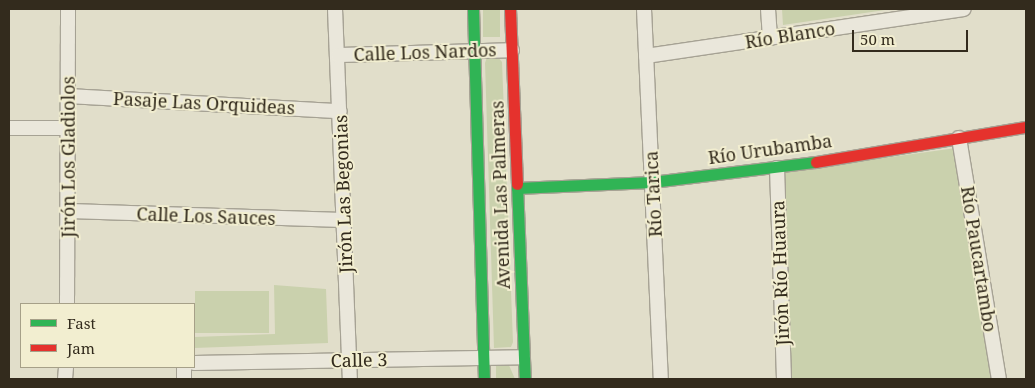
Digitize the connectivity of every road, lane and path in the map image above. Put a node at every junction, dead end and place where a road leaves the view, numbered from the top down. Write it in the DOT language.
graph roads {
  1 [pos="68,9"];
  2 [pos="335,9"];
  3 [pos="473,9"];
  4 [pos="510,9"];
  5 [pos="644,9"];
  6 [pos="768,9"];
  7 [pos="964,9"];
  8 [pos="936,11"];
  9 [pos="770,38"];
  10 [pos="512,50"];
  11 [pos="475,51"];
  12 [pos="338,55"];
  13 [pos="646,56"];
  14 [pos="68,96"];
  15 [pos="340,111"];
  16 [pos="1026,127"];
  17 [pos="9,128"];
  18 [pos="67,128"];
  19 [pos="959,138"];
  20 [pos="776,168"];
  21 [pos="652,182"];
  22 [pos="517,188"];
  23 [pos="69,211"];
  24 [pos="343,220"];
  25 [pos="67,303"];
  26 [pos="523,357"];
  27 [pos="483,358"];
  28 [pos="350,360"];
  29 [pos="195,363"];
  30 [pos="350,379"];
  31 [pos="484,379"];
  32 [pos="525,379"];
  33 [pos="661,379"];
  34 [pos="784,379"];
  35 [pos="999,379"];
  1 -- 14 [label="street, Jirón Los Gladiolos"];
  2 -- 12 [label="street, Jirón Las Begonias"];
  3 -- 11 [label="main road, Avenida Las Palmeras"];
  4 -- 10 [label="main road, Avenida Las Palmeras"];
  5 -- 13 [label="street, Río Tarica"];
  6 -- 9 [label="street"];
  7 -- 8 [label="street, Río Blanco"];
  8 -- 9 [label="street, Río Blanco"];
  9 -- 13 [label="street, Río Blanco"];
  10 -- 11 [label="street, Calle Los Nardos"];
  10 -- 22 [label="main road, Avenida Las Palmeras"];
  11 -- 12 [label="street, Calle Los Nardos"];
  11 -- 27 [label="main road, Avenida Las Palmeras"];
  12 -- 15 [label="street, Jirón Las Begonias"];
  13 -- 21 [label="street, Río Tarica"];
  14 -- 15 [label="street, Pasaje Las Orquideas"];
  14 -- 18 [label="street, Jirón Los Gladiolos"];
  15 -- 24 [label="street, Jirón Las Begonias"];
  16 -- 19 [label="main road, Río Urubamba"];
  17 -- 18 [label="street"];
  18 -- 23 [label="street, Jirón Los Gladiolos"];
  19 -- 20 [label="main road, Río Urubamba"];
  19 -- 35 [label="street, Río Paucartambo"];
  20 -- 21 [label="main road, Río Urubamba"];
  20 -- 34 [label="street, Jirón Río Huaura"];
  21 -- 22 [label="main road, Río Urubamba"];
  21 -- 33 [label="street, Río Tarica"];
  22 -- 26 [label="main road, Avenida Las Palmeras"];
  23 -- 24 [label="street, Calle Los Sauces"];
  23 -- 25 [label="street, Jirón Los Gladiolos"];
  24 -- 28 [label="street, Jirón Las Begonias"];
  26 -- 27 [label="street, Calle 3"];
  26 -- 32 [label="main road, Avenida Las Palmeras"];
  27 -- 28 [label="street, Calle 3"];
  27 -- 31 [label="main road, Avenida Las Palmeras"];
  28 -- 29 [label="street, Calle 3"];
  28 -- 30 [label="street, Jirón Las Begonias"];
}
